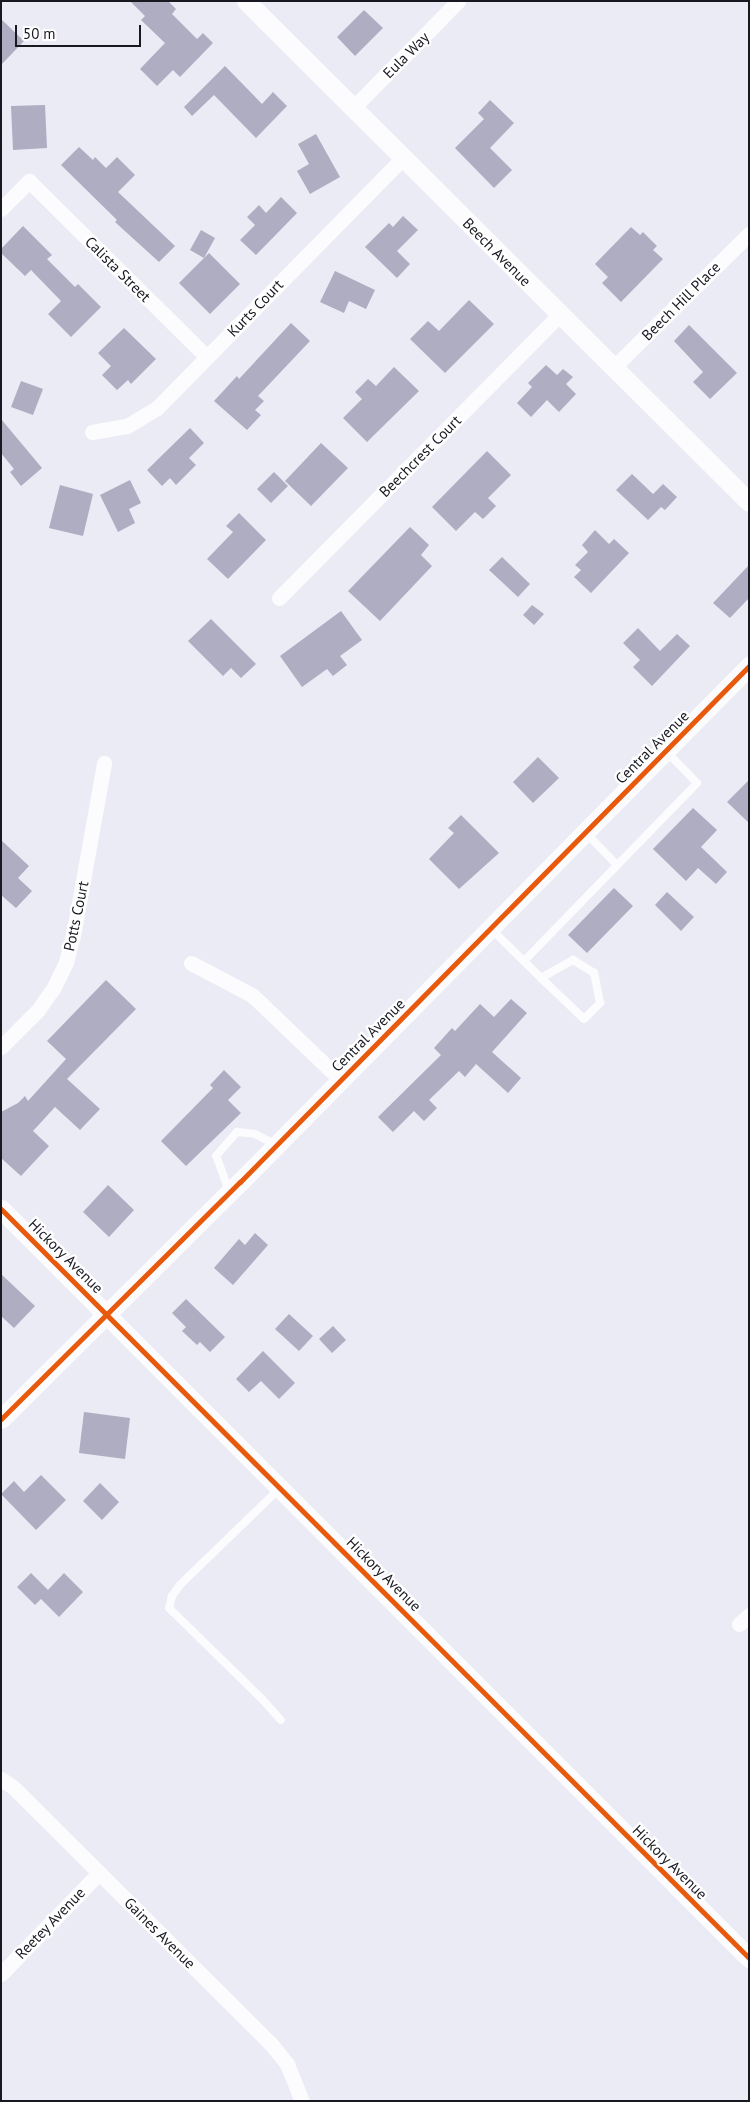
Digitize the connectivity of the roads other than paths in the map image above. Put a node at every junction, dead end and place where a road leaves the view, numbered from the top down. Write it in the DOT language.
graph roads {
  1 [pos="246,1"];
  2 [pos="458,1"];
  3 [pos="353,108"];
  4 [pos="403,158"];
  5 [pos="1,209"];
  6 [pos="749,234"];
  7 [pos="560,314"];
  8 [pos="207,357"];
  9 [pos="614,367"];
  10 [pos="92,432"];
  11 [pos="749,502"];
  12 [pos="279,598"];
  13 [pos="749,666"];
  14 [pos="666,751"];
  15 [pos="104,763"];
  16 [pos="585,832"];
  17 [pos="617,866"];
  18 [pos="490,929"];
  19 [pos="524,961"];
  20 [pos="191,963"];
  21 [pos="541,978"];
  22 [pos="1,1047"];
  23 [pos="341,1080"];
  24 [pos="277,1145"];
  25 [pos="229,1193"];
  26 [pos="1,1209"];
  27 [pos="107,1314"];
  28 [pos="1,1419"];
  29 [pos="280,1488"];
  30 [pos="281,1720"];
  31 [pos="1,1779"];
  32 [pos="99,1873"];
  33 [pos="749,1958"];
  34 [pos="1,1974"];
  35 [pos="302,2101"];
  1 -- 3 [label="street, Beech Avenue"];
  2 -- 3 [label="street, Eula Way"];
  3 -- 4 [label="street, Beech Avenue"];
  4 -- 7 [label="street, Beech Avenue"];
  4 -- 8 [label="street, Kurts Court"];
  5 -- 8 [label="street, Calista Street"];
  6 -- 9 [label="street, Beech Hill Place"];
  7 -- 9 [label="street, Beech Avenue"];
  7 -- 12 [label="street, Beechcrest Court"];
  8 -- 10 [label="street, Kurts Court"];
  9 -- 11 [label="street, Beech Avenue"];
  13 -- 14 [label="street, Central Avenue"];
  14 -- 16 [label="street, Central Avenue"];
  14 -- 17 [label="lane"];
  15 -- 22 [label="street, Potts Court"];
  16 -- 17 [label="lane"];
  16 -- 18 [label="street, Central Avenue"];
  17 -- 19 [label="lane"];
  18 -- 19 [label="lane"];
  18 -- 23 [label="street, Central Avenue"];
  19 -- 21 [label="lane"];
  20 -- 23 [label="street"];
  21 -- 21 [label="lane"];
  23 -- 24 [label="street, Central Avenue"];
  24 -- 25 [label="street, Central Avenue"];
  24 -- 25 [label="lane"];
  25 -- 27 [label="street, Central Avenue"];
  26 -- 27 [label="street, Hickory Avenue"];
  27 -- 28 [label="street, Central Avenue"];
  27 -- 29 [label="street, Hickory Avenue"];
  29 -- 30 [label="lane"];
  29 -- 33 [label="street, Hickory Avenue"];
  31 -- 32 [label="street, Gaines Avenue"];
  32 -- 34 [label="street, Reetey Avenue"];
  32 -- 35 [label="street, Gaines Avenue"];
}
